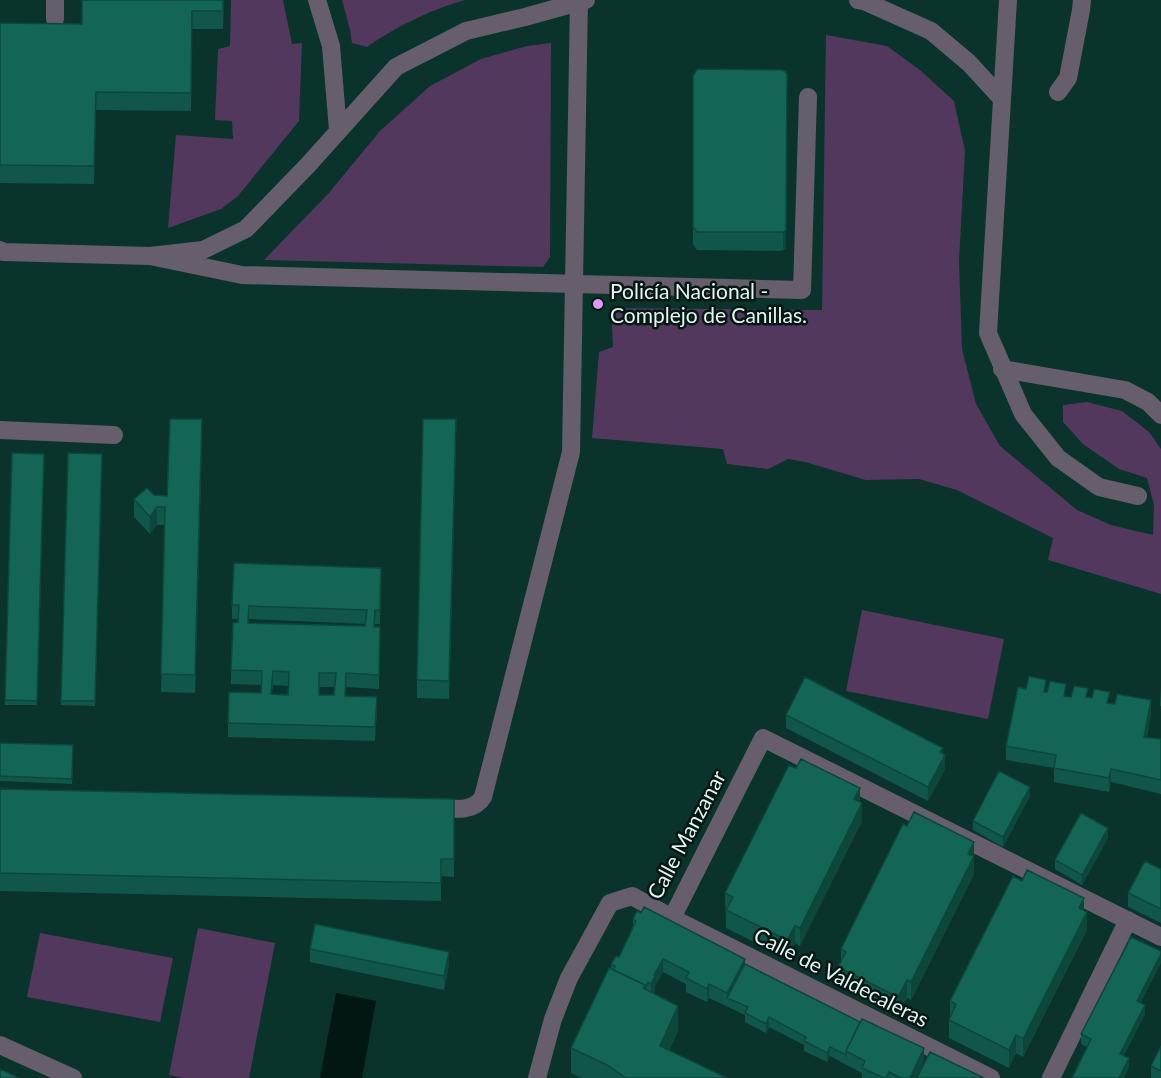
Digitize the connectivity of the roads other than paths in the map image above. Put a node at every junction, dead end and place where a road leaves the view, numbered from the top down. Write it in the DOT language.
graph roads {
  1 [pos="56,0"];
  2 [pos="317,0"];
  3 [pos="581,0"];
  4 [pos="858,0"];
  5 [pos="1008,0"];
  6 [pos="1082,0"];
  7 [pos="55,19"];
  8 [pos="1058,92"];
  9 [pos="808,97"];
  10 [pos="1002,99"];
  11 [pos="338,130"];
  12 [pos="1,252"];
  13 [pos="150,256"];
  14 [pos="574,284"];
  15 [pos="1002,369"];
  16 [pos="1161,415"];
  17 [pos="0,430"];
  18 [pos="114,435"];
  19 [pos="1138,496"];
  20 [pos="410,806"];
  21 [pos="672,918"];
  22 [pos="1128,921"];
  23 [pos="1161,937"];
  24 [pos="0,1045"];
  25 [pos="73,1078"];
  26 [pos="537,1078"];
  27 [pos="991,1078"];
  28 [pos="1051,1078"];
  1 -- 7 [label="street"];
  2 -- 11 [label="street"];
  3 -- 11 [label="street"];
  3 -- 14 [label="street"];
  4 -- 10 [label="street"];
  5 -- 10 [label="street"];
  6 -- 8 [label="street"];
  9 -- 14 [label="street"];
  10 -- 15 [label="street"];
  11 -- 13 [label="street"];
  12 -- 13 [label="street"];
  13 -- 14 [label="street"];
  14 -- 20 [label="street"];
  15 -- 16 [label="street"];
  15 -- 19 [label="street"];
  17 -- 18 [label="street"];
  21 -- 22 [label="street, Calle Manzanar"];
  21 -- 26 [label="street, Calle Manzanar"];
  21 -- 27 [label="street, Calle de Valdecaleras"];
  22 -- 23 [label="street"];
  22 -- 28 [label="street"];
  24 -- 25 [label="street"];
}
